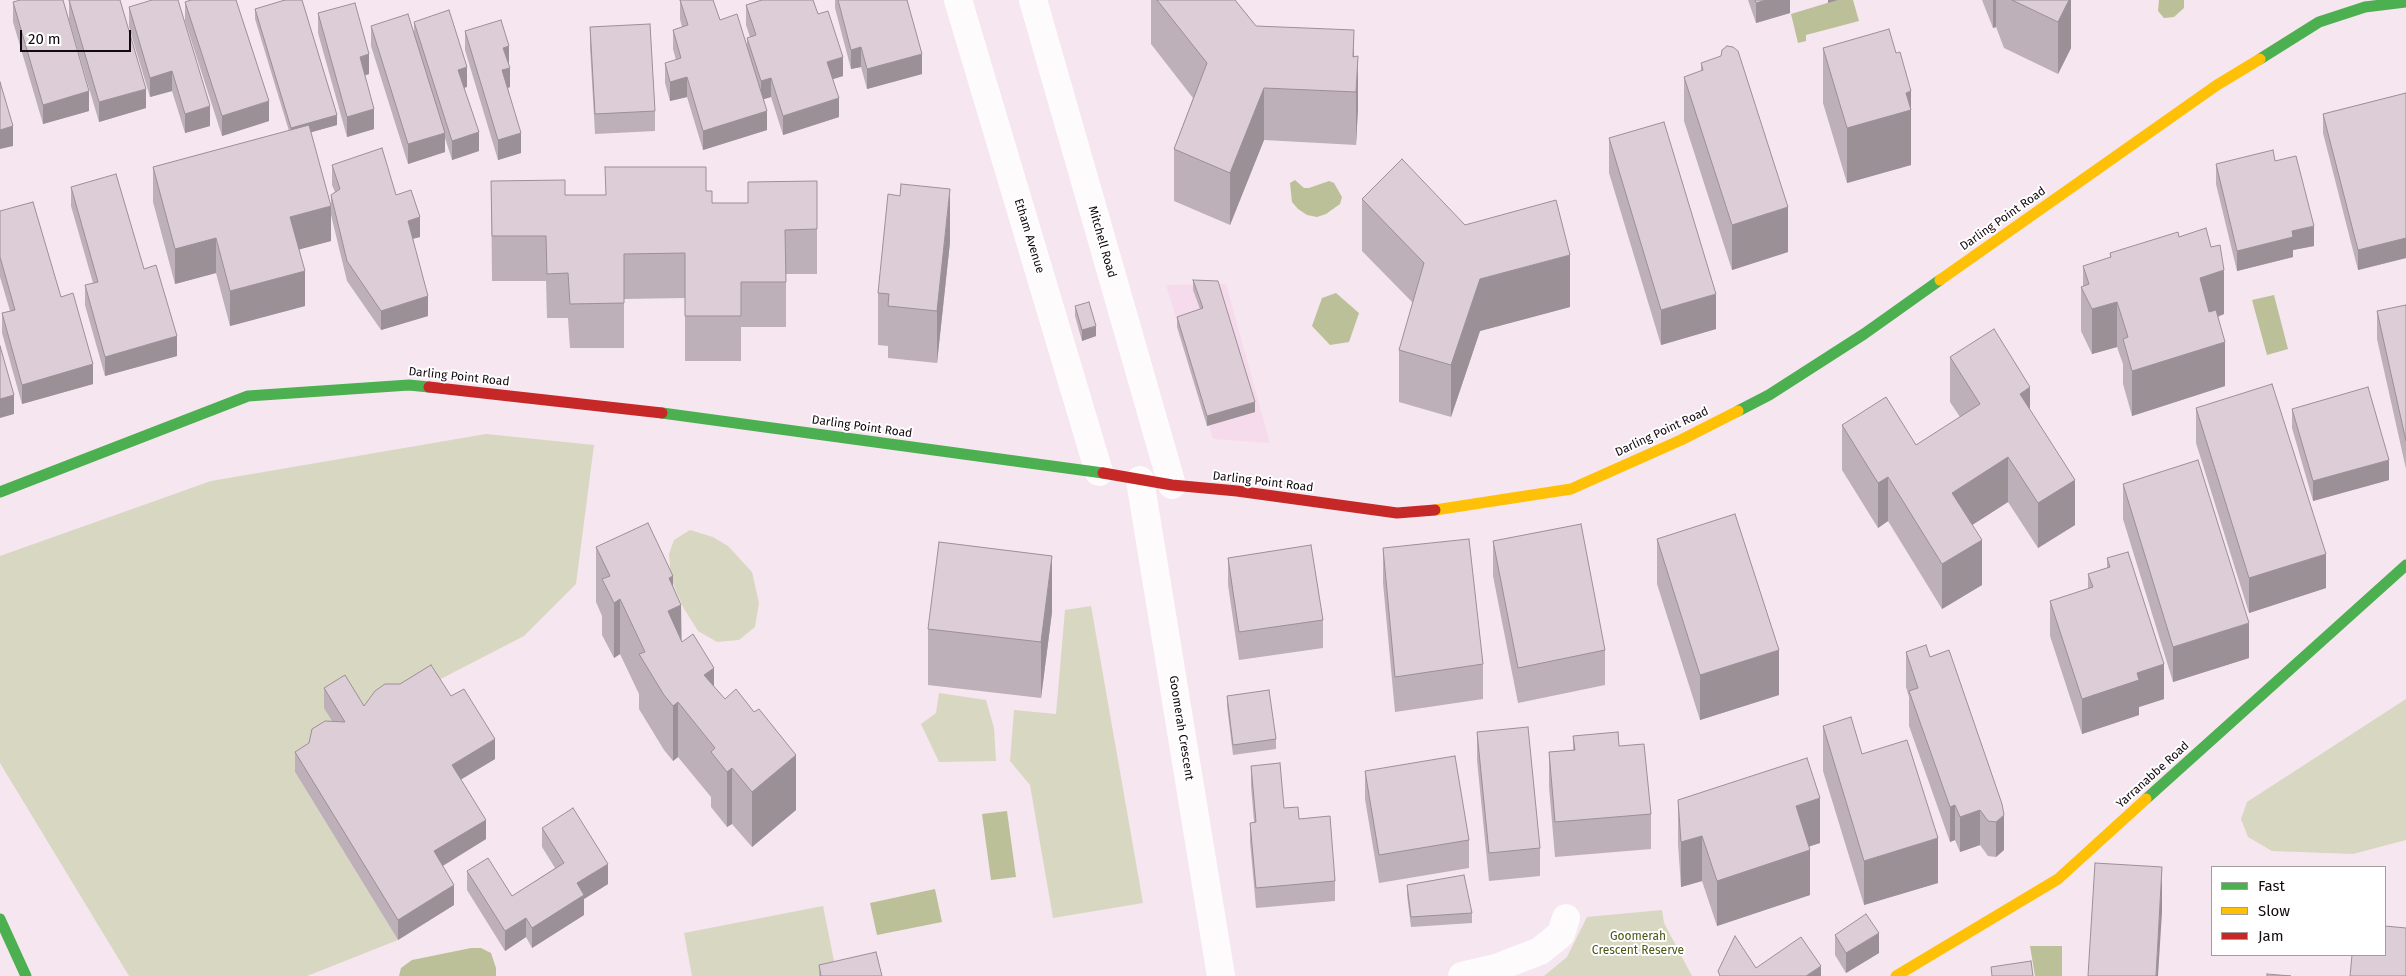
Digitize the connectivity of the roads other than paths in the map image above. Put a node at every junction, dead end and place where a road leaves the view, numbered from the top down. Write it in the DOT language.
graph roads {
  1 [pos="958,0"];
  2 [pos="1033,0"];
  3 [pos="2406,2"];
  4 [pos="1099,472"];
  5 [pos="1140,480"];
  6 [pos="1172,485"];
  7 [pos="0,492"];
  8 [pos="2406,565"];
  9 [pos="1566,918"];
  10 [pos="0,919"];
  11 [pos="26,976"];
  12 [pos="1221,976"];
  13 [pos="1462,976"];
  14 [pos="1896,976"];
  1 -- 4 [label="street, Etham Avenue"];
  2 -- 6 [label="street, Mitchell Road"];
  3 -- 6 [label="street, Darling Point Road"];
  4 -- 5 [label="street, Darling Point Road"];
  4 -- 7 [label="street, Darling Point Road"];
  5 -- 6 [label="street, Darling Point Road"];
  5 -- 12 [label="street, Goomerah Crescent"];
  8 -- 14 [label="street, Yarranabbe Road"];
  9 -- 13 [label="street"];
  10 -- 11 [label="street"];
}
